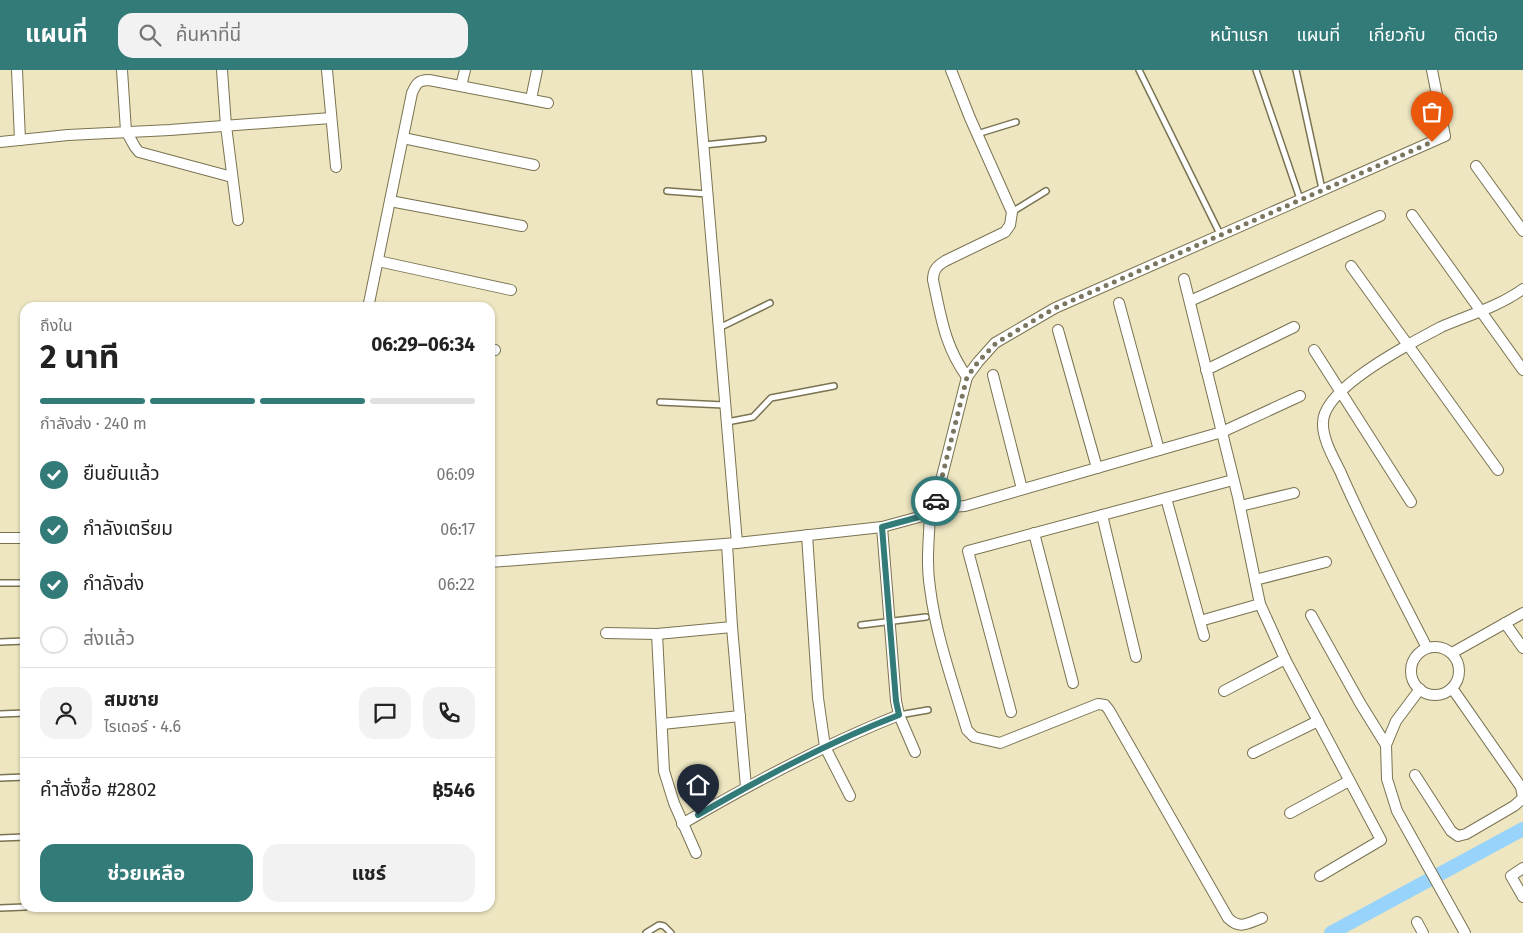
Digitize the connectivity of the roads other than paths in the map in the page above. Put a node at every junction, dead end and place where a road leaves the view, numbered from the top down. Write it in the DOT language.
graph roads {
  1 [pos="17,70"];
  2 [pos="122,70"];
  3 [pos="222,70"];
  4 [pos="328,70"];
  5 [pos="465,70"];
  6 [pos="537,70"];
  7 [pos="697,70"];
  8 [pos="950,70"];
  9 [pos="1139,70"];
  10 [pos="1256,70"];
  11 [pos="1296,70"];
  12 [pos="1432,70"];
  13 [pos="461,86"];
  14 [pos="531,98"];
  15 [pos="548,103"];
  16 [pos="331,118"];
  17 [pos="1016,122"];
  18 [pos="226,126"];
  19 [pos="126,131"];
  20 [pos="976,134"];
  21 [pos="403,138"];
  22 [pos="763,139"];
  23 [pos="20,140"];
  24 [pos="0,142"];
  25 [pos="703,145"];
  26 [pos="534,165"];
  27 [pos="1476,166"];
  28 [pos="336,167"];
  29 [pos="232,177"];
  30 [pos="1322,189"];
  31 [pos="667,191"];
  32 [pos="1046,191"];
  33 [pos="707,194"];
  34 [pos="1300,199"];
  35 [pos="390,201"];
  36 [pos="1012,212"];
  37 [pos="1380,216"];
  38 [pos="1412,216"];
  39 [pos="238,220"];
  40 [pos="522,226"];
  41 [pos="1523,231"];
  42 [pos="1220,234"];
  43 [pos="378,262"];
  44 [pos="1351,266"];
  45 [pos="1184,279"];
  46 [pos="1523,289"];
  47 [pos="511,290"];
  48 [pos="1190,301"];
  49 [pos="369,302"];
  50 [pos="770,303"];
  51 [pos="1119,303"];
  52 [pos="1481,311"];
  53 [pos="1294,327"];
  54 [pos="718,328"];
  55 [pos="1058,330"];
  56 [pos="1408,345"];
  57 [pos="1314,350"];
  58 [pos="1206,370"];
  59 [pos="1523,370"];
  60 [pos="993,375"];
  61 [pos="967,377"];
  62 [pos="834,386"];
  63 [pos="1341,390"];
  64 [pos="1300,396"];
  65 [pos="660,402"];
  66 [pos="724,405"];
  67 [pos="726,422"];
  68 [pos="1222,432"];
  69 [pos="1159,450"];
  70 [pos="1097,468"];
  71 [pos="1498,470"];
  72 [pos="1233,480"];
  73 [pos="1022,489"];
  74 [pos="1294,493"];
  75 [pos="1166,498"];
  76 [pos="1411,502"];
  77 [pos="1240,506"];
  78 [pos="932,511"];
  79 [pos="1102,515"];
  80 [pos="882,527"];
  81 [pos="1034,533"];
  82 [pos="808,535"];
  83 [pos="0,538"];
  84 [pos="20,538"];
  85 [pos="732,544"];
  86 [pos="495,562"];
  87 [pos="1326,562"];
  88 [pos="1255,580"];
  89 [pos="0,583"];
  90 [pos="20,583"];
  91 [pos="1260,604"];
  92 [pos="1523,613"];
  93 [pos="1312,615"];
  94 [pos="926,617"];
  95 [pos="1200,621"];
  96 [pos="890,623"];
  97 [pos="1505,623"];
  98 [pos="861,625"];
  99 [pos="732,627"];
  100 [pos="606,633"];
  101 [pos="657,634"];
  102 [pos="1204,636"];
  103 [pos="20,641"];
  104 [pos="0,642"];
  105 [pos="1427,648"];
  106 [pos="1523,648"];
  107 [pos="1452,653"];
  108 [pos="1136,657"];
  109 [pos="1285,658"];
  110 [pos="1073,684"];
  111 [pos="1452,688"];
  112 [pos="1420,689"];
  113 [pos="1224,692"];
  114 [pos="928,710"];
  115 [pos="1011,712"];
  116 [pos="20,713"];
  117 [pos="0,714"];
  118 [pos="899,715"];
  119 [pos="740,716"];
  120 [pos="1318,721"];
  121 [pos="662,724"];
  122 [pos="1386,745"];
  123 [pos="825,746"];
  124 [pos="916,752"];
  125 [pos="1253,753"];
  126 [pos="1415,775"];
  127 [pos="20,777"];
  128 [pos="0,778"];
  129 [pos="1349,781"];
  130 [pos="746,787"];
  131 [pos="850,796"];
  132 [pos="1523,797"];
  133 [pos="1290,814"];
  134 [pos="682,824"];
  135 [pos="20,836"];
  136 [pos="0,838"];
  137 [pos="696,853"];
  138 [pos="1523,868"];
  139 [pos="1320,876"];
  140 [pos="1523,897"];
  141 [pos="20,907"];
  142 [pos="0,908"];
  143 [pos="1262,918"];
  144 [pos="1417,922"];
  145 [pos="646,933"];
  146 [pos="671,933"];
  147 [pos="1423,933"];
  148 [pos="1465,933"];
  1 -- 23 [label="street"];
  2 -- 19 [label="street"];
  3 -- 18 [label="street"];
  4 -- 16 [label="street"];
  5 -- 13 [label="street"];
  6 -- 14 [label="street"];
  7 -- 25 [label="street"];
  8 -- 20 [label="street"];
  9 -- 42 [label="lane"];
  10 -- 34 [label="lane"];
  11 -- 30 [label="lane"];
  12 -- 30 [label="street"];
  13 -- 14 [label="street"];
  13 -- 21 [label="street"];
  14 -- 15 [label="street"];
  16 -- 18 [label="street"];
  16 -- 28 [label="street"];
  17 -- 20 [label="lane"];
  18 -- 19 [label="street"];
  18 -- 29 [label="street"];
  19 -- 23 [label="street"];
  19 -- 29 [label="street"];
  20 -- 36 [label="street"];
  21 -- 26 [label="street"];
  21 -- 35 [label="street"];
  22 -- 25 [label="lane"];
  23 -- 24 [label="street"];
  25 -- 33 [label="street"];
  27 -- 41 [label="street"];
  29 -- 39 [label="street"];
  30 -- 34 [label="street"];
  31 -- 33 [label="lane"];
  32 -- 36 [label="lane"];
  33 -- 54 [label="street"];
  34 -- 42 [label="street"];
  35 -- 40 [label="street"];
  35 -- 43 [label="street"];
  36 -- 61 [label="street"];
  37 -- 48 [label="street"];
  38 -- 52 [label="street"];
  42 -- 61 [label="street"];
  43 -- 47 [label="street"];
  43 -- 49 [label="street"];
  44 -- 56 [label="street"];
  45 -- 48 [label="street"];
  46 -- 52 [label="street"];
  48 -- 58 [label="street"];
  50 -- 54 [label="lane"];
  51 -- 69 [label="street"];
  52 -- 56 [label="street"];
  52 -- 59 [label="street"];
  53 -- 58 [label="street"];
  54 -- 66 [label="street"];
  55 -- 70 [label="street"];
  56 -- 63 [label="street"];
  56 -- 71 [label="street"];
  57 -- 63 [label="street"];
  58 -- 68 [label="street"];
  60 -- 73 [label="street"];
  61 -- 78 [label="street"];
  62 -- 67 [label="lane"];
  63 -- 76 [label="street"];
  63 -- 105 [label="street"];
  64 -- 68 [label="street"];
  65 -- 66 [label="lane"];
  66 -- 67 [label="street"];
  67 -- 85 [label="street"];
  68 -- 69 [label="street"];
  68 -- 72 [label="street"];
  69 -- 70 [label="street"];
  70 -- 73 [label="street"];
  72 -- 75 [label="street"];
  72 -- 77 [label="street"];
  73 -- 78 [label="street"];
  74 -- 77 [label="street"];
  75 -- 79 [label="street"];
  75 -- 95 [label="street"];
  77 -- 88 [label="street"];
  78 -- 80 [label="street"];
  78 -- 143 [label="street"];
  79 -- 81 [label="street"];
  79 -- 108 [label="street"];
  80 -- 82 [label="street"];
  80 -- 96 [label="street"];
  81 -- 110 [label="street"];
  81 -- 115 [label="street"];
  82 -- 85 [label="street"];
  82 -- 123 [label="street"];
  83 -- 84 [label="street"];
  85 -- 86 [label="street"];
  85 -- 99 [label="street"];
  87 -- 88 [label="street"];
  88 -- 91 [label="street"];
  89 -- 90 [label="lane"];
  91 -- 95 [label="street"];
  91 -- 109 [label="street"];
  92 -- 97 [label="street"];
  93 -- 122 [label="street"];
  94 -- 96 [label="lane"];
  95 -- 102 [label="street"];
  96 -- 98 [label="lane"];
  96 -- 118 [label="street"];
  97 -- 106 [label="street"];
  97 -- 107 [label="street"];
  99 -- 101 [label="street"];
  99 -- 119 [label="street"];
  100 -- 101 [label="street"];
  101 -- 121 [label="street"];
  103 -- 104 [label="lane"];
  105 -- 107 [label="street"];
  105 -- 112 [label="street"];
  107 -- 111 [label="street"];
  109 -- 113 [label="street"];
  109 -- 120 [label="street"];
  111 -- 112 [label="street"];
  111 -- 132 [label="street"];
  112 -- 122 [label="street"];
  114 -- 118 [label="lane"];
  116 -- 117 [label="lane"];
  118 -- 123 [label="street"];
  118 -- 124 [label="street"];
  119 -- 121 [label="street"];
  119 -- 130 [label="street"];
  120 -- 125 [label="street"];
  120 -- 129 [label="street"];
  121 -- 134 [label="street"];
  122 -- 148 [label="street"];
  123 -- 130 [label="street"];
  123 -- 131 [label="street"];
  126 -- 132 [label="street"];
  127 -- 128 [label="lane"];
  129 -- 133 [label="street"];
  129 -- 139 [label="street"];
  130 -- 134 [label="street"];
  134 -- 137 [label="street"];
  135 -- 136 [label="lane"];
  138 -- 140 [label="street"];
  141 -- 142 [label="lane"];
  144 -- 147 [label="street"];
  145 -- 146 [label="lane"];
}
